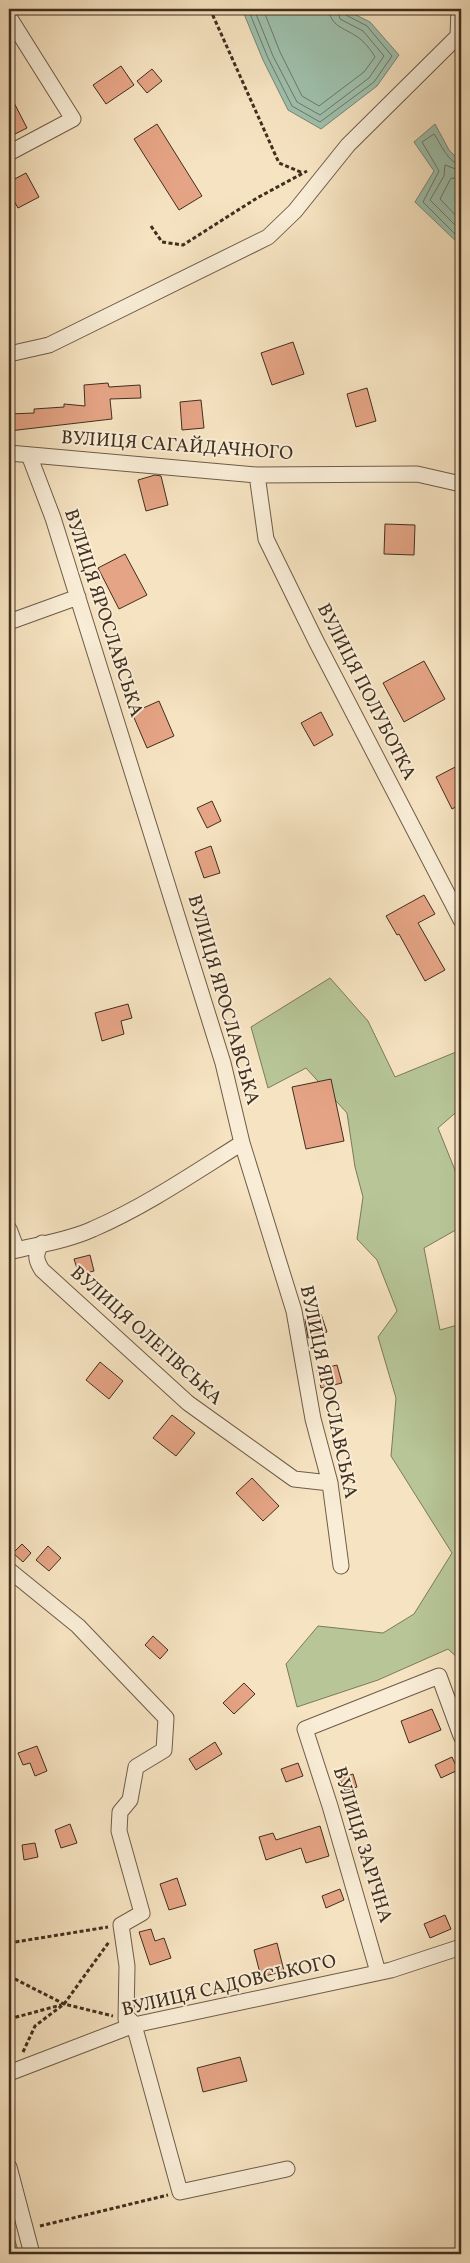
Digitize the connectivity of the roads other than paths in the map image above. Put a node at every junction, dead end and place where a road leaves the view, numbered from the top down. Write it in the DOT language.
graph roads {
  1 [pos="459,9"];
  2 [pos="9,17"];
  3 [pos="460,36"];
  4 [pos="9,153"];
  5 [pos="9,354"];
  6 [pos="9,452"];
  7 [pos="29,455"];
  8 [pos="257,475"];
  9 [pos="461,484"];
  10 [pos="78,597"];
  11 [pos="9,622"];
  12 [pos="461,920"];
  13 [pos="242,1143"];
  14 [pos="9,1228"];
  15 [pos="42,1243"];
  16 [pos="13,1251"];
  17 [pos="330,1482"];
  18 [pos="341,1566"];
  19 [pos="9,1570"];
  20 [pos="461,1736"];
  21 [pos="461,1948"];
  22 [pos="378,1972"];
  23 [pos="130,2022"];
  24 [pos="11,2074"];
  25 [pos="9,2167"];
  26 [pos="287,2169"];
  27 [pos="32,2254"];
  1 -- 3 [label="street"];
  2 -- 4 [label="street"];
  3 -- 5 [label="street"];
  6 -- 7 [label="street, ВУЛИЦЯ САГАЙДАЧНОГО"];
  7 -- 8 [label="street, ВУЛИЦЯ САГАЙДАЧНОГО"];
  7 -- 10 [label="street, ВУЛИЦЯ ЯРОСЛАВСЬКА"];
  8 -- 9 [label="street, ВУЛИЦЯ САГАЙДАЧНОГО"];
  8 -- 12 [label="street, ВУЛИЦЯ ПОЛУБОТКА"];
  10 -- 11 [label="street"];
  10 -- 13 [label="street, ВУЛИЦЯ ЯРОСЛАВСЬКА"];
  13 -- 15 [label="street, ВУЛИЦЯ ОЛЕГІВСЬКА"];
  13 -- 17 [label="street, ВУЛИЦЯ ЯРОСЛАВСЬКА"];
  14 -- 16 [label="street"];
  15 -- 16 [label="street, ВУЛИЦЯ ОЛЕГІВСЬКА"];
  15 -- 17 [label="street, ВУЛИЦЯ ОЛЕГІВСЬКА"];
  17 -- 18 [label="street, ВУЛИЦЯ ЯРОСЛАВСЬКА"];
  19 -- 23 [label="street"];
  20 -- 22 [label="street, ВУЛИЦЯ ЗАРІЧНА"];
  21 -- 22 [label="street, ВУЛИЦЯ САДОВСЬКОГО"];
  22 -- 23 [label="street, ВУЛИЦЯ САДОВСЬКОГО"];
  23 -- 24 [label="street, ВУЛИЦЯ САДОВСЬКОГО"];
  23 -- 26 [label="street"];
  25 -- 27 [label="street"];
}
